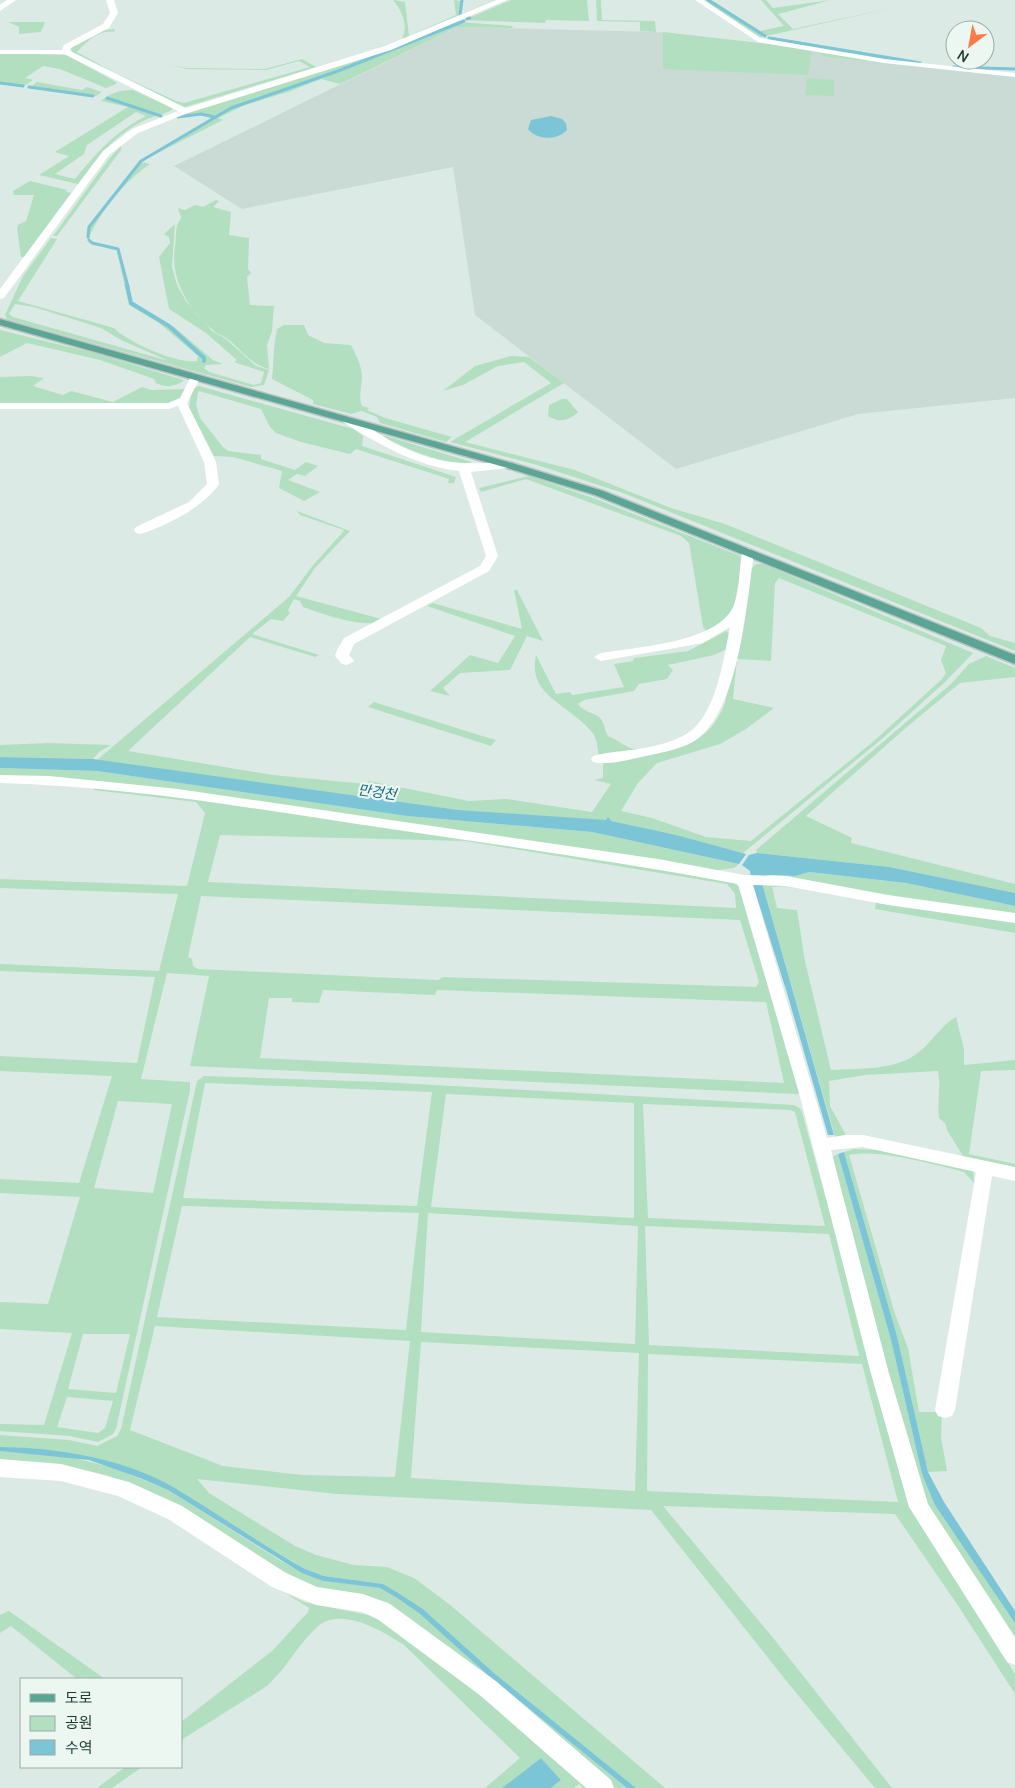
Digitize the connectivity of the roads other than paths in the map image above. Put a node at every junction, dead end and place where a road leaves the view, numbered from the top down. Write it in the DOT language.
graph roads {
  1 [pos="12,0"];
  2 [pos="110,0"];
  3 [pos="504,0"];
  4 [pos="699,0"];
  5 [pos="0,9"];
  6 [pos="0,52"];
  7 [pos="66,52"];
  8 [pos="1015,75"];
  9 [pos="185,111"];
  10 [pos="0,296"];
  11 [pos="0,322"];
  12 [pos="195,378"];
  13 [pos="182,403"];
  14 [pos="0,406"];
  15 [pos="347,420"];
  16 [pos="508,465"];
  17 [pos="464,468"];
  18 [pos="140,530"];
  19 [pos="748,552"];
  20 [pos="738,609"];
  21 [pos="602,657"];
  22 [pos="1015,660"];
  23 [pos="347,661"];
  24 [pos="598,759"];
  25 [pos="0,779"];
  26 [pos="744,880"];
  27 [pos="1015,918"];
  28 [pos="821,1146"];
  29 [pos="984,1167"];
  30 [pos="1015,1174"];
  31 [pos="945,1410"];
  32 [pos="0,1468"];
  33 [pos="1015,1655"];
  34 [pos="604,1788"];
  1 -- 5 [label="street"];
  2 -- 7 [label="street"];
  3 -- 9 [label="street"];
  4 -- 8 [label="street"];
  6 -- 7 [label="street"];
  7 -- 9 [label="street"];
  9 -- 10 [label="street"];
  11 -- 12 [label="main road"];
  12 -- 13 [label="street"];
  12 -- 15 [label="main road"];
  13 -- 14 [label="street"];
  13 -- 18 [label="street"];
  15 -- 16 [label="main road"];
  15 -- 17 [label="street"];
  16 -- 17 [label="street"];
  16 -- 19 [label="main road"];
  17 -- 23 [label="street"];
  19 -- 20 [label="street"];
  19 -- 22 [label="main road"];
  20 -- 21 [label="street"];
  20 -- 24 [label="street"];
  25 -- 26 [label="street"];
  26 -- 27 [label="street"];
  26 -- 28 [label="street"];
  28 -- 29 [label="street"];
  28 -- 33 [label="street"];
  29 -- 30 [label="street"];
  29 -- 31 [label="street"];
  32 -- 34 [label="street"];
}
